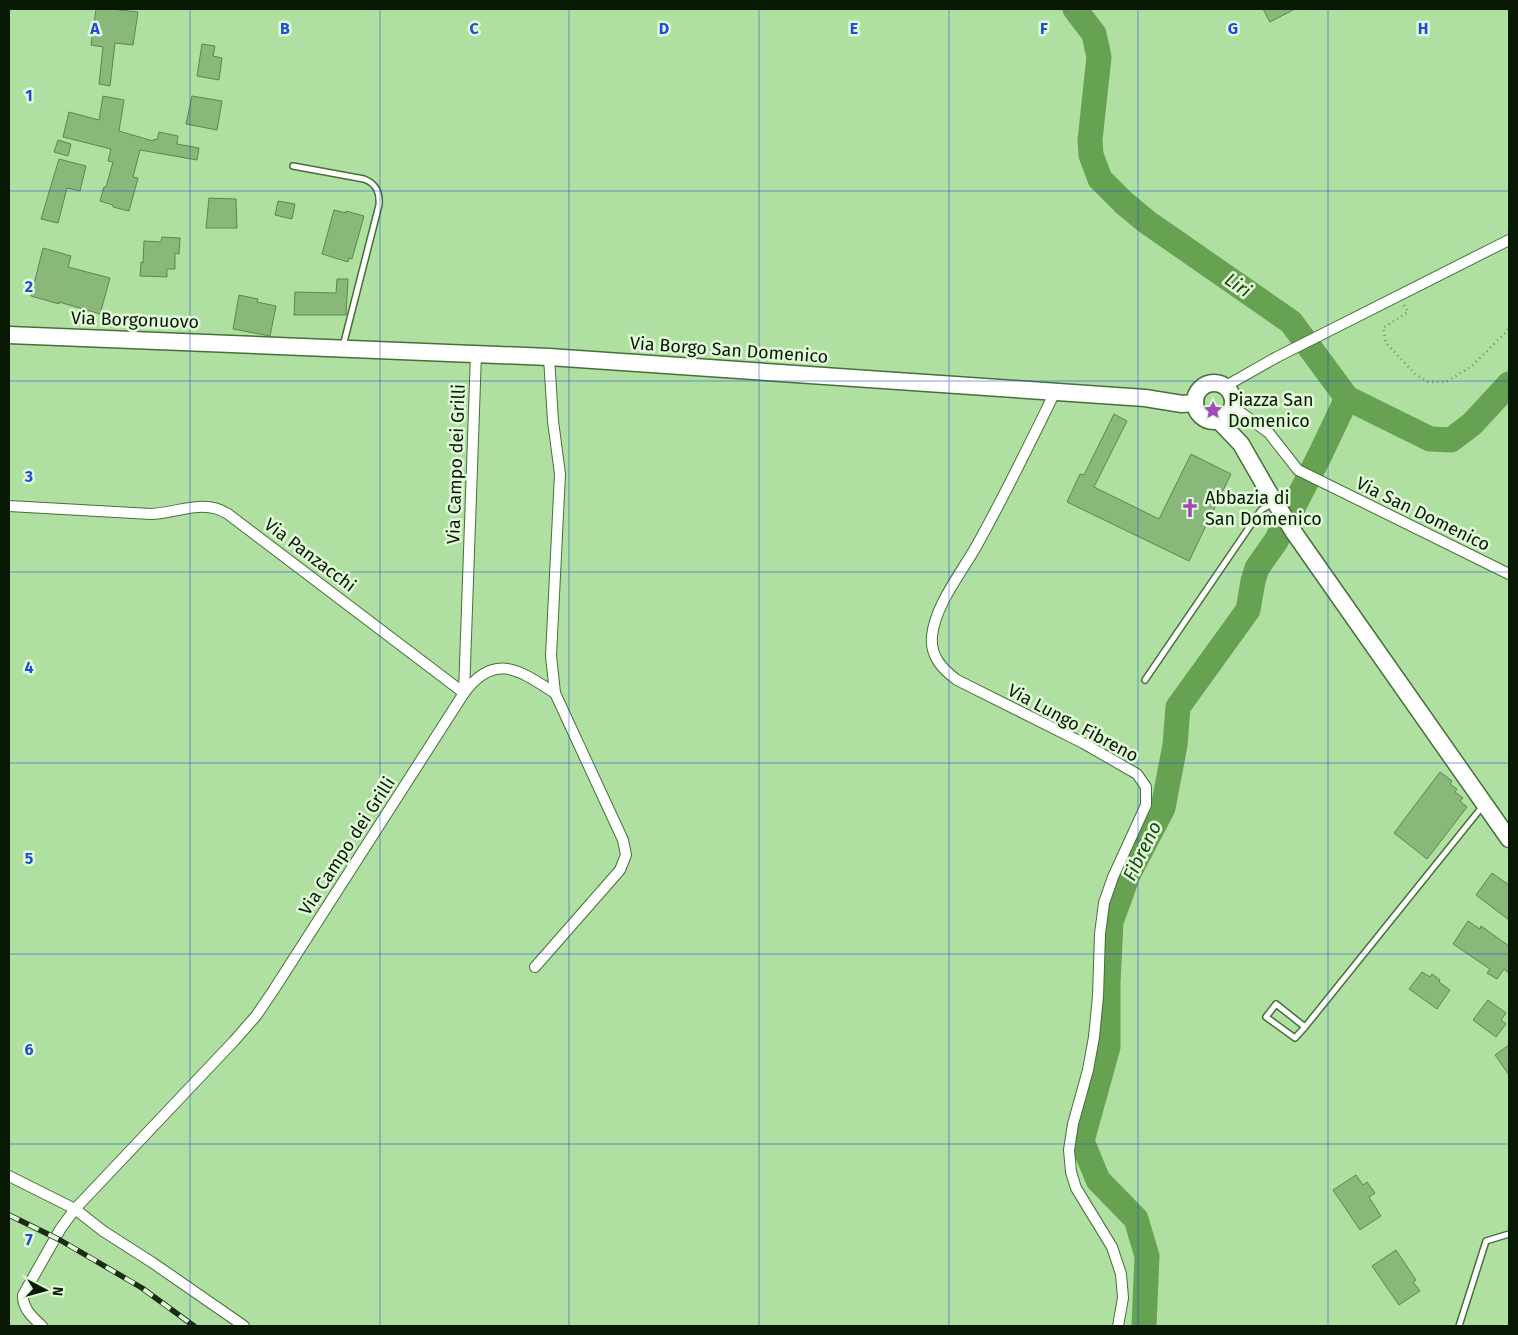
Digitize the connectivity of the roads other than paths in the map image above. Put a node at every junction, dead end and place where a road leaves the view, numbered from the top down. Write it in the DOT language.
graph roads {
  1 [pos="293,166"];
  2 [pos="1509,240"];
  3 [pos="9,335"];
  4 [pos="260,345"];
  5 [pos="342,348"];
  6 [pos="476,354"];
  7 [pos="549,357"];
  8 [pos="1224,387"];
  9 [pos="1055,392"];
  10 [pos="1194,403"];
  11 [pos="1232,406"];
  12 [pos="1219,421"];
  13 [pos="9,506"];
  14 [pos="1279,506"];
  15 [pos="1509,574"];
  16 [pos="1145,680"];
  17 [pos="464,693"];
  18 [pos="555,693"];
  19 [pos="1485,804"];
  20 [pos="1509,839"];
  21 [pos="535,967"];
  22 [pos="1305,1027"];
  23 [pos="9,1176"];
  24 [pos="75,1209"];
  25 [pos="1509,1234"];
  26 [pos="42,1326"];
  27 [pos="244,1326"];
  28 [pos="1118,1326"];
  29 [pos="1458,1326"];
  1 -- 5 [label="lane"];
  2 -- 8 [label="street"];
  3 -- 4 [label="main road, Via Borgonuovo"];
  4 -- 5 [label="main road, Via Borgo San Domenico"];
  5 -- 6 [label="main road, Via Borgo San Domenico"];
  6 -- 7 [label="main road, Via Borgo San Domenico"];
  6 -- 17 [label="street, Via Campo dei Grilli"];
  7 -- 9 [label="main road, Via Borgo San Domenico"];
  7 -- 18 [label="street"];
  8 -- 10 [label="main road"];
  8 -- 11 [label="main road"];
  9 -- 10 [label="main road, Via Borgo San Domenico"];
  9 -- 28 [label="street, Via Lungo Fibreno"];
  10 -- 12 [label="main road"];
  11 -- 12 [label="main road"];
  11 -- 15 [label="street, Via San Domenico"];
  12 -- 14 [label="main road"];
  13 -- 17 [label="street, Via Panzacchi"];
  14 -- 16 [label="lane"];
  14 -- 19 [label="main road"];
  17 -- 18 [label="street"];
  17 -- 24 [label="street, Via Campo dei Grilli"];
  18 -- 21 [label="street"];
  19 -- 20 [label="main road"];
  19 -- 22 [label="lane"];
  22 -- 22 [label="lane"];
  23 -- 24 [label="street"];
  24 -- 26 [label="street, Via Campo dei Grilli"];
  24 -- 27 [label="street"];
  25 -- 29 [label="lane"];
}
